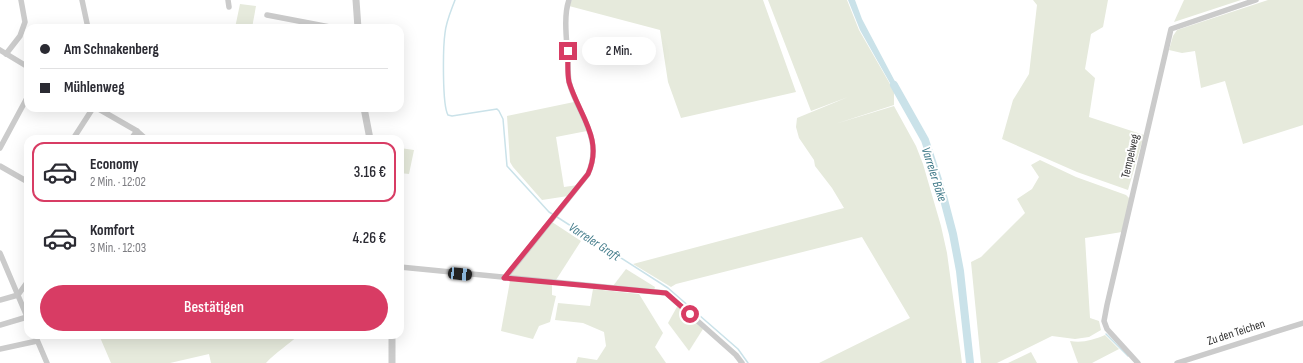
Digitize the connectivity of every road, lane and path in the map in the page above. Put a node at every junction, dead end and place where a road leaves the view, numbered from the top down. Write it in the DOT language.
graph roads {
  1 [pos="21,0"];
  2 [pos="82,0"];
  3 [pos="228,0"];
  4 [pos="356,0"];
  5 [pos="568,0"];
  6 [pos="1256,0"];
  7 [pos="229,8"];
  8 [pos="267,15"];
  9 [pos="26,24"];
  10 [pos="87,24"];
  11 [pos="314,24"];
  12 [pos="358,24"];
  13 [pos="24,30"];
  14 [pos="0,50"];
  15 [pos="6,54"];
  16 [pos="24,65"];
  17 [pos="24,103"];
  18 [pos="90,112"];
  19 [pos="104,112"];
  20 [pos="365,112"];
  21 [pos="137,131"];
  22 [pos="76,135"];
  23 [pos="134,135"];
  24 [pos="142,135"];
  25 [pos="369,135"];
  26 [pos="0,148"];
  27 [pos="0,166"];
  28 [pos="24,180"];
  29 [pos="0,254"];
  30 [pos="404,267"];
  31 [pos="504,278"];
  32 [pos="24,287"];
  33 [pos="18,295"];
  34 [pos="0,300"];
  35 [pos="24,309"];
  36 [pos="24,319"];
  37 [pos="1303,323"];
  38 [pos="0,325"];
  39 [pos="33,339"];
  40 [pos="36,339"];
  41 [pos="392,339"];
  42 [pos="0,349"];
  43 [pos="47,363"];
  44 [pos="392,363"];
  45 [pos="742,363"];
  46 [pos="1138,363"];
  47 [pos="1177,363"];
  1 -- 9 [label="street"];
  2 -- 10 [label="street"];
  3 -- 7 [label="street"];
  4 -- 12 [label="street"];
  5 -- 31 [label="street"];
  6 -- 46 [label="street, Tempelweg"];
  8 -- 11 [label="street"];
  13 -- 15 [label="street"];
  14 -- 15 [label="street"];
  15 -- 16 [label="street"];
  17 -- 26 [label="street"];
  18 -- 22 [label="street"];
  19 -- 21 [label="street"];
  20 -- 25 [label="street"];
  21 -- 23 [label="street"];
  21 -- 24 [label="street"];
  27 -- 28 [label="street"];
  29 -- 33 [label="street"];
  30 -- 31 [label="street"];
  31 -- 45 [label="street"];
  32 -- 33 [label="street"];
  33 -- 34 [label="street"];
  33 -- 35 [label="street"];
  36 -- 38 [label="street"];
  37 -- 47 [label="street, Zu den Teichen"];
  39 -- 42 [label="street"];
  40 -- 43 [label="street"];
  41 -- 44 [label="street"];
}
